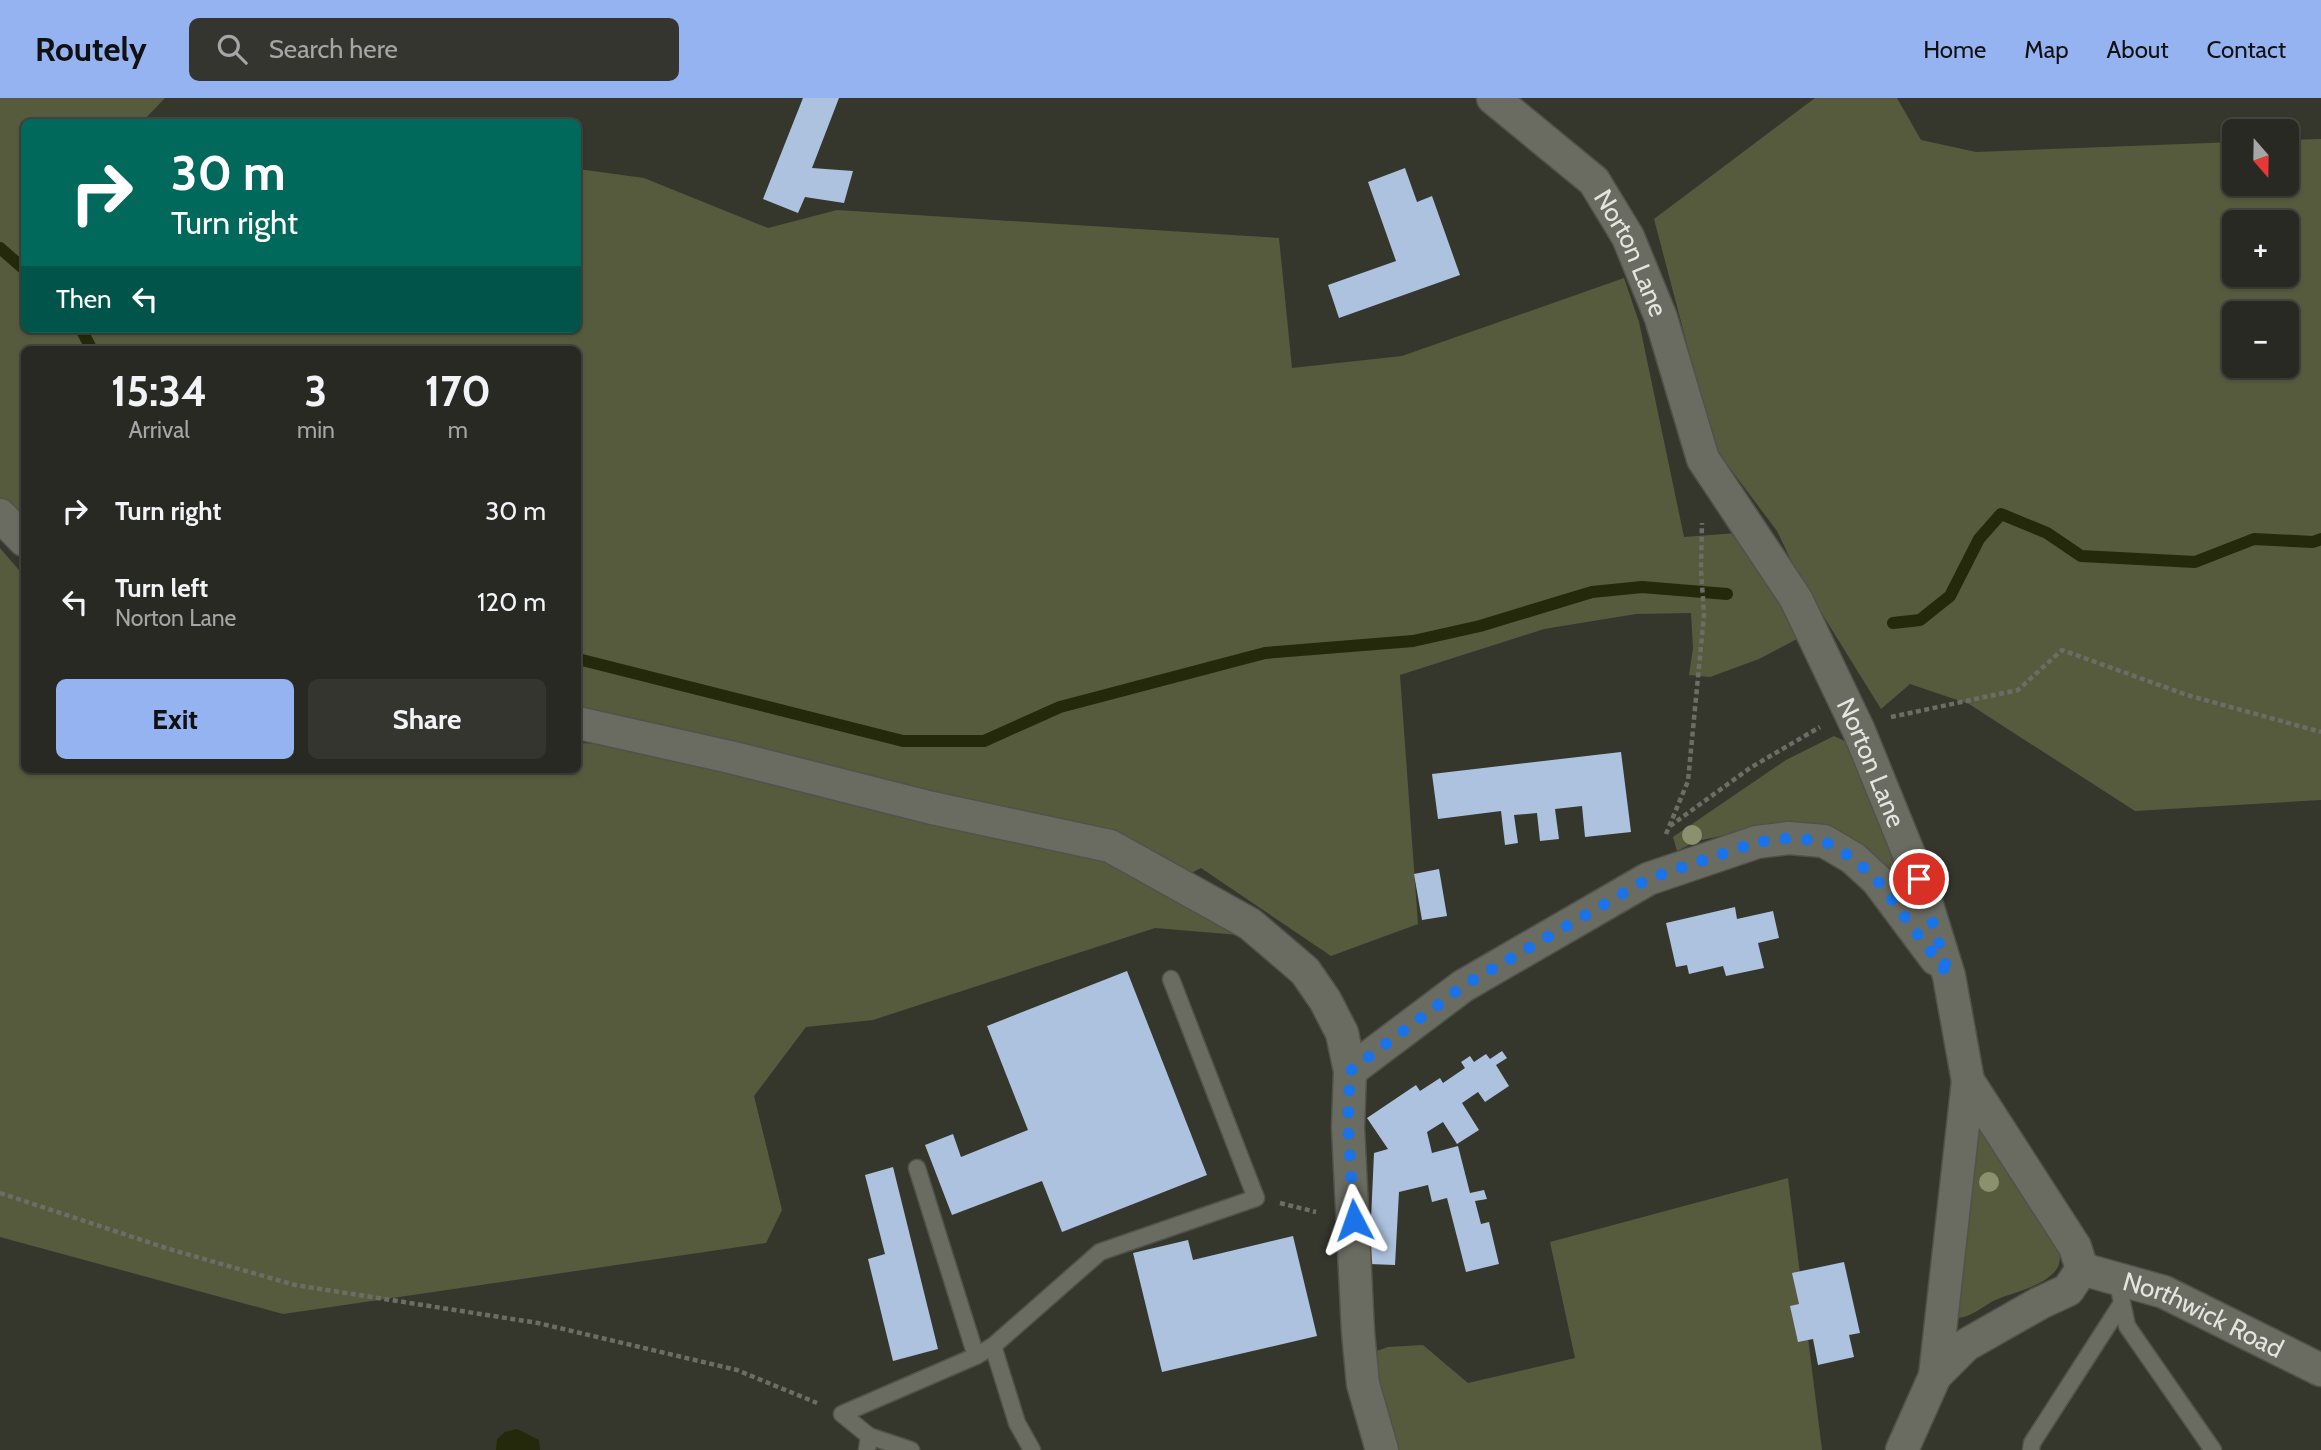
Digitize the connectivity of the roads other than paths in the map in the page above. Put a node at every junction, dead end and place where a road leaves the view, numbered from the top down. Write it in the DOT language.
graph roads {
  1 [pos="1493,98"];
  2 [pos="0,515"];
  3 [pos="21,537"];
  4 [pos="581,724"];
  5 [pos="1949,976"];
  6 [pos="1171,979"];
  7 [pos="1350,1071"];
  8 [pos="1968,1081"];
  9 [pos="917,1168"];
  10 [pos="2082,1269"];
  11 [pos="2120,1291"];
  12 [pos="993,1346"];
  13 [pos="976,1356"];
  14 [pos="2321,1370"];
  15 [pos="1935,1376"];
  16 [pos="868,1443"];
  17 [pos="911,1450"];
  18 [pos="1032,1450"];
  19 [pos="1382,1450"];
  20 [pos="1902,1450"];
  21 [pos="2031,1450"];
  22 [pos="2213,1450"];
  1 -- 5 [label="street, Norton Lane"];
  2 -- 3 [label="street"];
  4 -- 7 [label="street"];
  5 -- 7 [label="street"];
  5 -- 8 [label="street, Norton Lane"];
  6 -- 12 [label="lane"];
  7 -- 19 [label="street"];
  8 -- 10 [label="street, Norton Lane"];
  8 -- 15 [label="street"];
  9 -- 13 [label="lane"];
  10 -- 11 [label="street, Northwick Road"];
  10 -- 15 [label="street"];
  11 -- 14 [label="street, Northwick Road"];
  11 -- 21 [label="lane"];
  11 -- 22 [label="lane"];
  12 -- 13 [label="lane"];
  12 -- 18 [label="lane"];
  13 -- 16 [label="lane"];
  15 -- 20 [label="street"];
  16 -- 17 [label="lane"];
}
